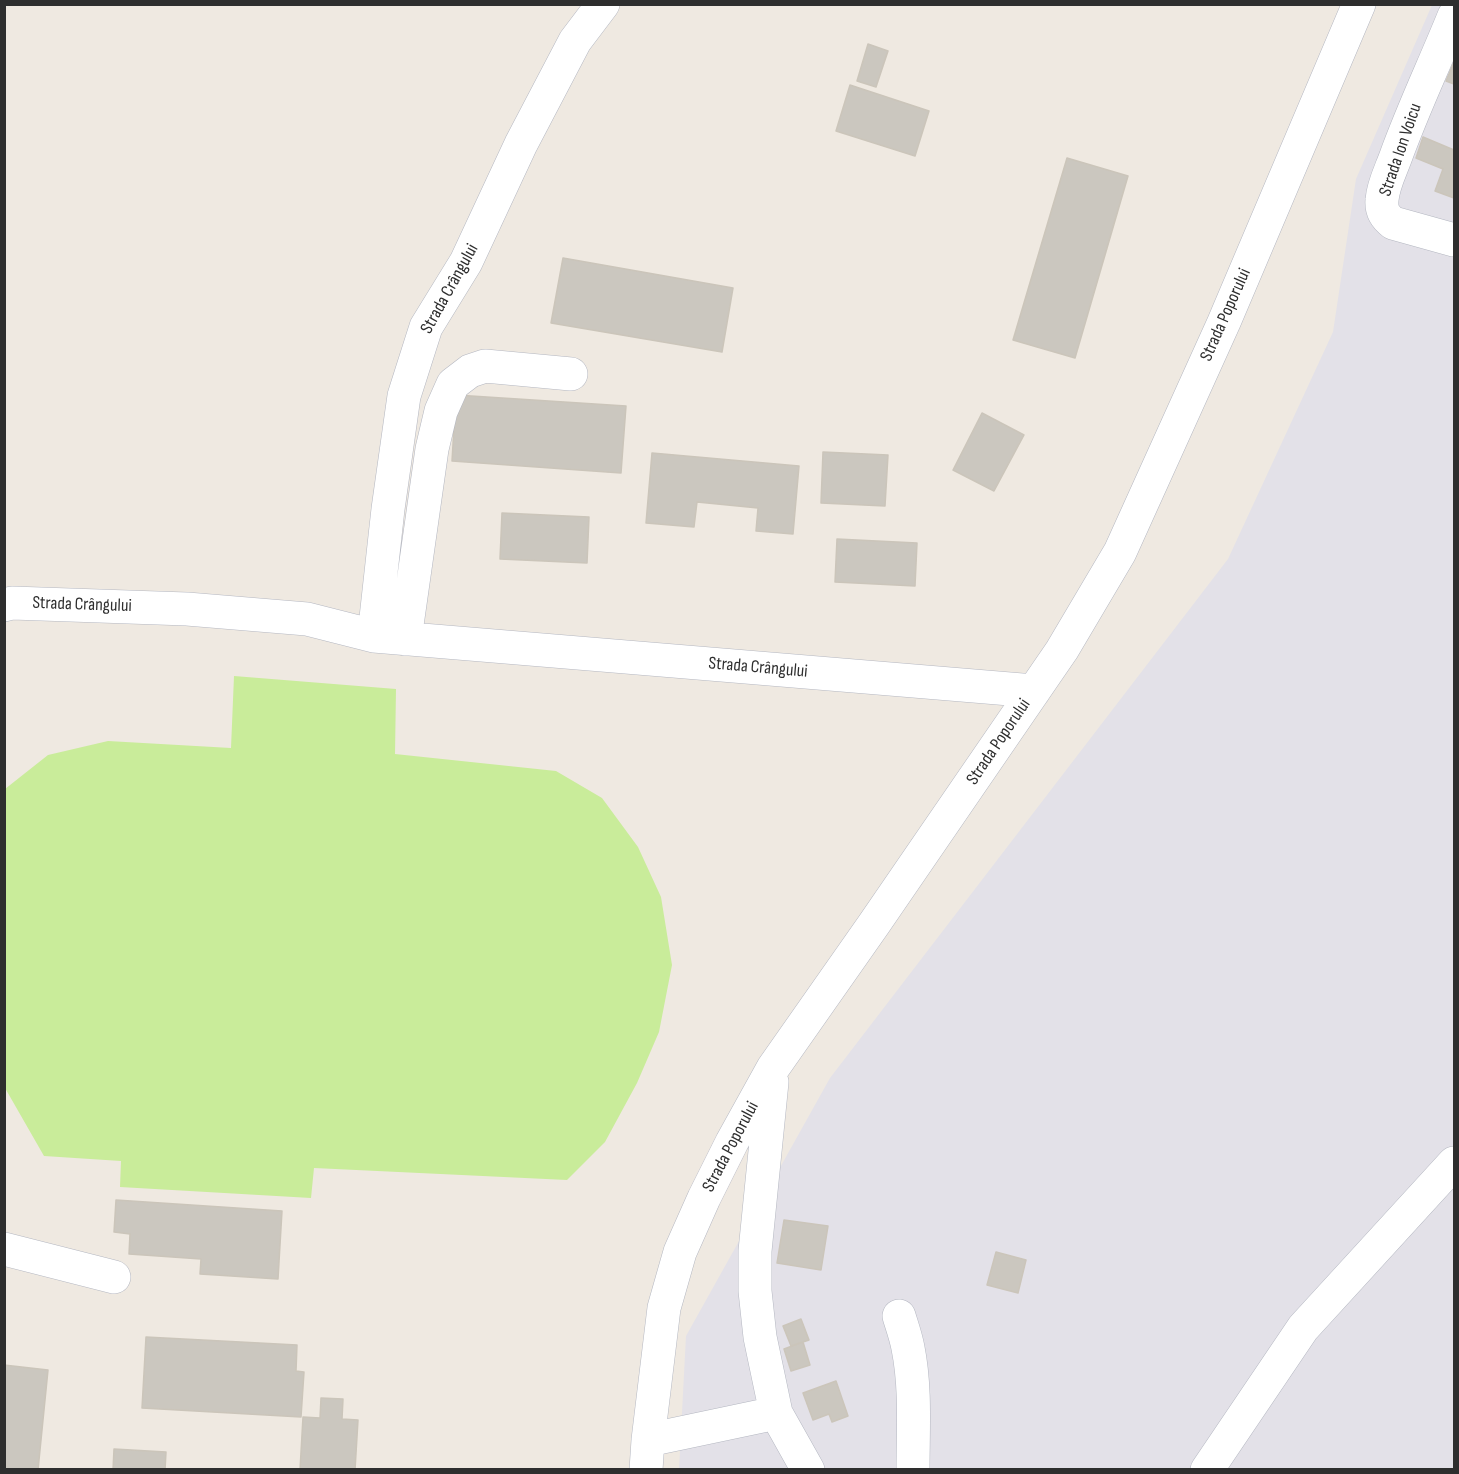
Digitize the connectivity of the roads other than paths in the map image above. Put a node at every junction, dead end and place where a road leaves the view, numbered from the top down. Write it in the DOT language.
graph roads {
  1 [pos="603,4"];
  2 [pos="1359,4"];
  3 [pos="1455,16"];
  4 [pos="1455,240"];
  5 [pos="571,374"];
  6 [pos="4,604"];
  7 [pos="390,638"];
  8 [pos="1034,690"];
  9 [pos="773,1068"];
  10 [pos="1455,1163"];
  11 [pos="4,1249"];
  12 [pos="114,1277"];
  13 [pos="899,1316"];
  14 [pos="776,1413"];
  15 [pos="647,1455"];
  16 [pos="808,1470"];
  17 [pos="913,1470"];
  18 [pos="1207,1470"];
  1 -- 7 [label="street, Strada Crângului"];
  2 -- 8 [label="street, Strada Poporului"];
  3 -- 4 [label="street, Strada Ion Voicu"];
  5 -- 7 [label="street"];
  6 -- 7 [label="street, Strada Crângului"];
  7 -- 8 [label="street, Strada Crângului"];
  8 -- 9 [label="street, Strada Poporului"];
  9 -- 14 [label="street"];
  9 -- 15 [label="street, Strada Poporului"];
  10 -- 18 [label="street"];
  11 -- 12 [label="street"];
  13 -- 17 [label="street"];
  14 -- 15 [label="street"];
  14 -- 16 [label="street"];
}
